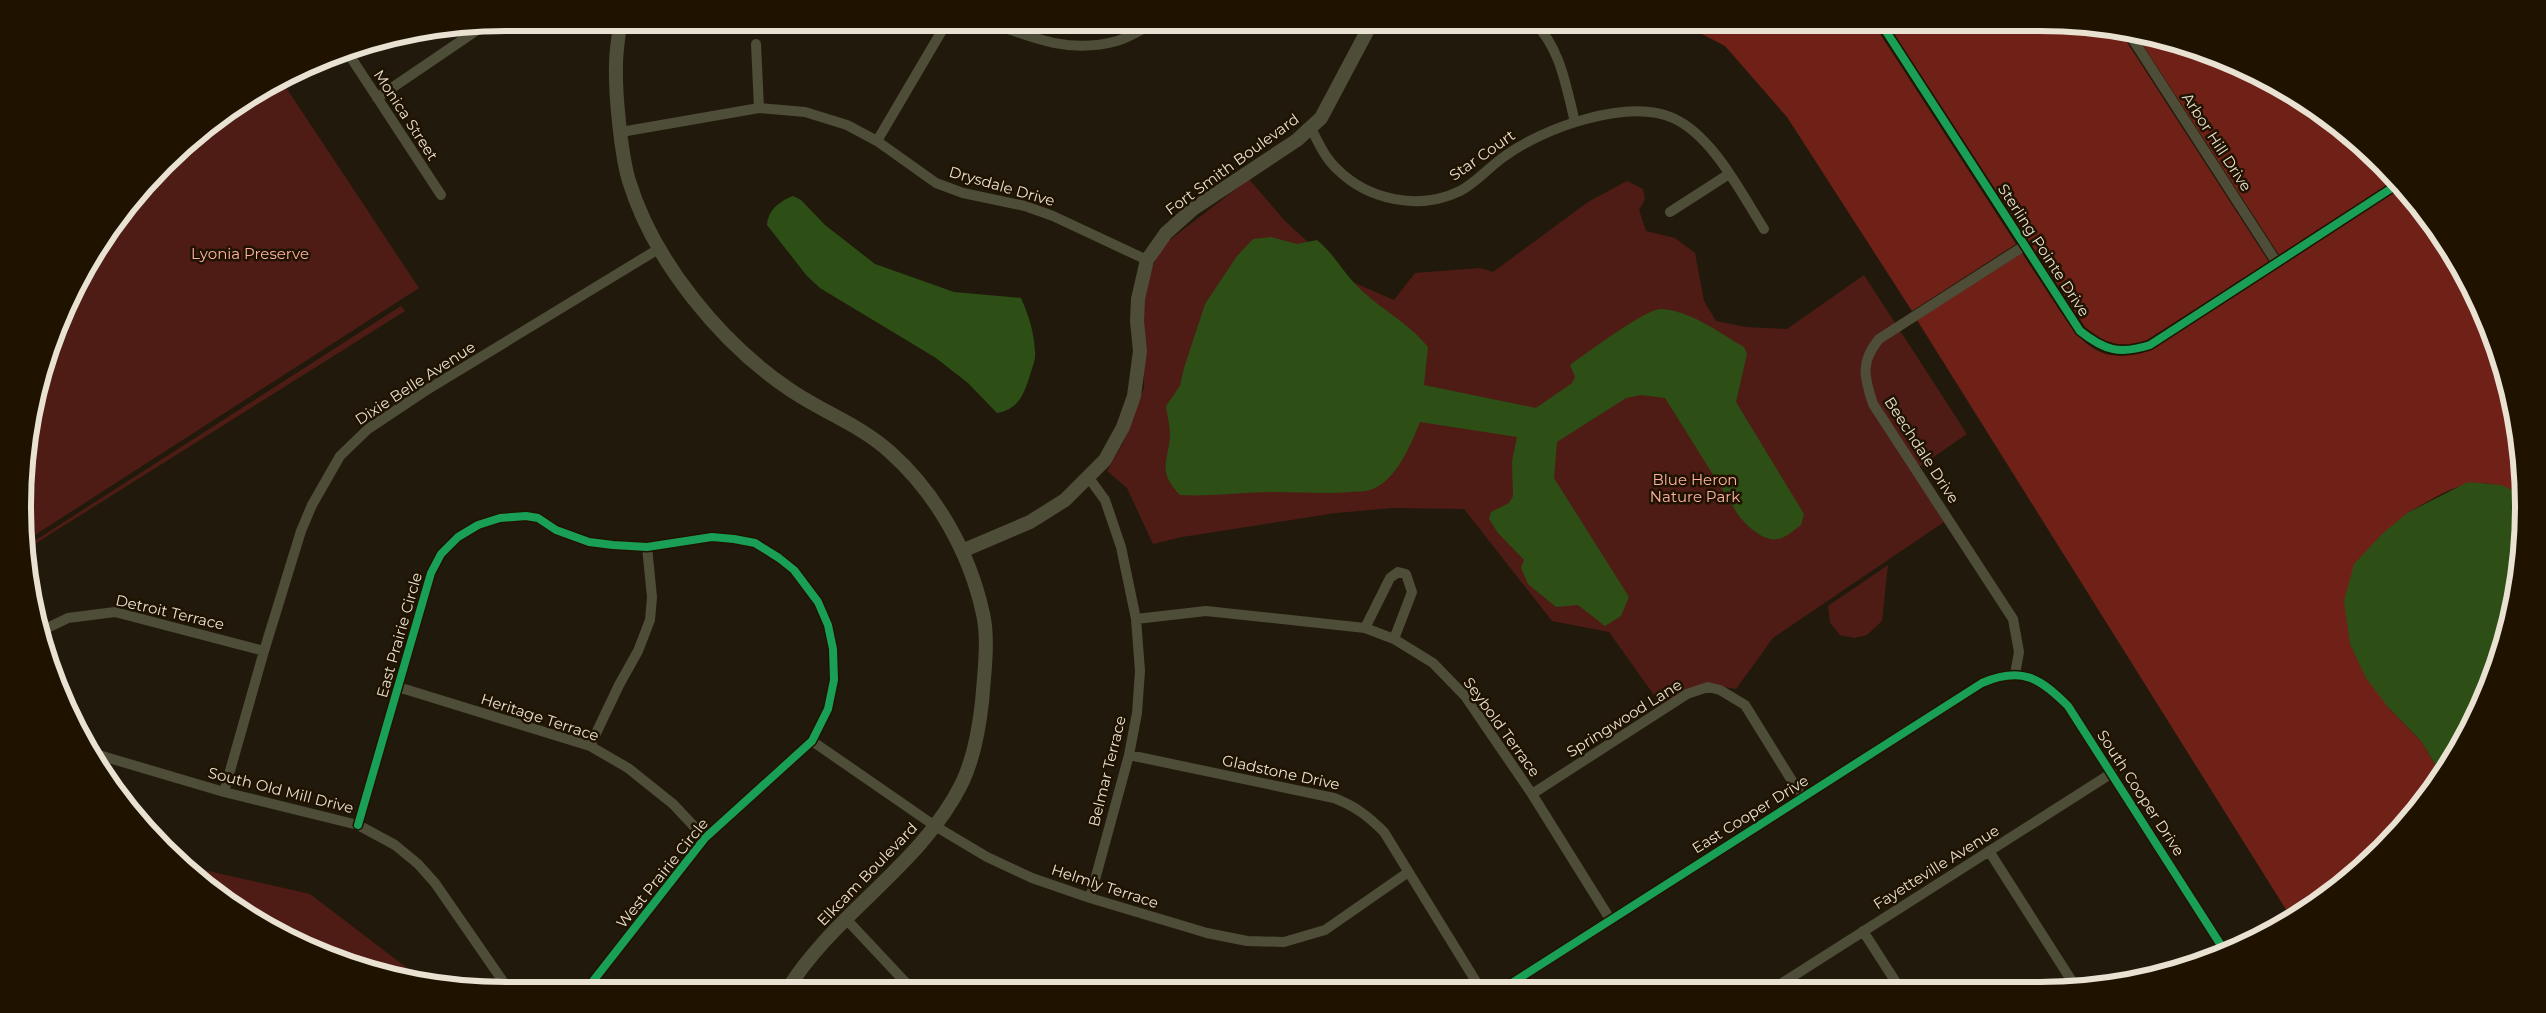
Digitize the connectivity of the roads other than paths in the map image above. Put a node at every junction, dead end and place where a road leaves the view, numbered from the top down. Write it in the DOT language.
graph roads {
  1 [pos="619,31"];
  2 [pos="942,31"];
  3 [pos="1016,31"];
  4 [pos="1137,31"];
  5 [pos="1367,31"];
  6 [pos="1543,31"];
  7 [pos="1886,31"];
  8 [pos="474,32"];
  9 [pos="2134,40"];
  10 [pos="756,44"];
  11 [pos="351,57"];
  12 [pos="377,98"];
  13 [pos="759,108"];
  14 [pos="1575,122"];
  15 [pos="1311,128"];
  16 [pos="621,132"];
  17 [pos="877,141"];
  18 [pos="1729,174"];
  19 [pos="2392,188"];
  20 [pos="441,196"];
  21 [pos="1670,212"];
  22 [pos="1764,229"];
  23 [pos="2024,246"];
  24 [pos="660,248"];
  25 [pos="1148,260"];
  26 [pos="2277,263"];
  27 [pos="1089,478"];
  28 [pos="647,546"];
  29 [pos="962,551"];
  30 [pos="1136,619"];
  31 [pos="47,628"];
  32 [pos="1365,628"];
  33 [pos="1394,639"];
  34 [pos="264,651"];
  35 [pos="2015,674"];
  36 [pos="398,687"];
  37 [pos="812,741"];
  38 [pos="590,746"];
  39 [pos="1129,755"];
  40 [pos="102,756"];
  41 [pos="2112,773"];
  42 [pos="224,792"];
  43 [pos="1532,794"];
  44 [pos="1802,797"];
  45 [pos="358,825"];
  46 [pos="935,826"];
  47 [pos="705,838"];
  48 [pos="1988,851"];
  49 [pos="1407,873"];
  50 [pos="1090,898"];
  51 [pos="1610,919"];
  52 [pos="847,920"];
  53 [pos="1863,931"];
  54 [pos="2221,946"];
  55 [pos="2072,981"];
  56 [pos="503,982"];
  57 [pos="592,982"];
  58 [pos="793,982"];
  59 [pos="905,982"];
  60 [pos="1476,982"];
  61 [pos="1513,982"];
  62 [pos="1784,982"];
  63 [pos="1896,982"];
  1 -- 16 [label="street, Elkcam Boulevard"];
  2 -- 17 [label="street"];
  3 -- 4 [label="street"];
  5 -- 15 [label="street, Fort Smith Boulevard"];
  6 -- 14 [label="street"];
  7 -- 23 [label="street, Sterling Pointe Drive"];
  8 -- 12 [label="street"];
  9 -- 26 [label="street, Arbor Hill Drive"];
  10 -- 13 [label="street"];
  11 -- 12 [label="street, Monica Street"];
  12 -- 20 [label="street, Monica Street"];
  13 -- 16 [label="street, Drysdale Drive"];
  13 -- 17 [label="street, Drysdale Drive"];
  14 -- 15 [label="street, Star Court"];
  14 -- 18 [label="street, Star Court"];
  15 -- 25 [label="street, Fort Smith Boulevard"];
  16 -- 24 [label="street, Elkcam Boulevard"];
  17 -- 25 [label="street, Drysdale Drive"];
  18 -- 21 [label="street"];
  18 -- 22 [label="street, Star Court"];
  19 -- 26 [label="street, Sterling Pointe Drive"];
  23 -- 26 [label="street, Sterling Pointe Drive"];
  23 -- 35 [label="street, Beechdale Drive"];
  24 -- 29 [label="street, Elkcam Boulevard"];
  24 -- 34 [label="street, Dixie Belle Avenue"];
  25 -- 27 [label="street, Fort Smith Boulevard"];
  27 -- 29 [label="street, Fort Smith Boulevard"];
  27 -- 30 [label="street, Belmar Terrace"];
  28 -- 36 [label="street, East Prairie Circle"];
  28 -- 37 [label="street, East Prairie Circle"];
  28 -- 38 [label="street"];
  29 -- 46 [label="street, Elkcam Boulevard"];
  30 -- 32 [label="street, Seybold Terrace"];
  30 -- 39 [label="street, Belmar Terrace"];
  31 -- 34 [label="street, Detroit Terrace"];
  32 -- 33 [label="street, Seybold Terrace"];
  32 -- 33 [label="street"];
  33 -- 43 [label="street, Seybold Terrace"];
  34 -- 42 [label="street, Dixie Belle Avenue"];
  35 -- 41 [label="street, South Cooper Drive"];
  35 -- 44 [label="street, East Cooper Drive"];
  36 -- 38 [label="street, Heritage Terrace"];
  36 -- 45 [label="street, East Prairie Circle"];
  37 -- 46 [label="street, Helmly Terrace"];
  37 -- 47 [label="street, West Prairie Circle"];
  38 -- 47 [label="street, Heritage Terrace"];
  39 -- 49 [label="street, Gladstone Drive"];
  39 -- 50 [label="street, Belmar Terrace"];
  40 -- 42 [label="street, South Old Mill Drive"];
  41 -- 48 [label="street, Fayetteville Avenue"];
  41 -- 54 [label="street, South Cooper Drive"];
  42 -- 45 [label="street, South Old Mill Drive"];
  43 -- 44 [label="street, Springwood Lane"];
  43 -- 51 [label="street, Seybold Terrace"];
  44 -- 51 [label="street, East Cooper Drive"];
  45 -- 56 [label="street, South Old Mill Drive"];
  46 -- 50 [label="street, Helmly Terrace"];
  46 -- 52 [label="street, Elkcam Boulevard"];
  47 -- 57 [label="street, West Prairie Circle"];
  48 -- 53 [label="street, Fayetteville Avenue"];
  48 -- 55 [label="street"];
  49 -- 50 [label="street, Helmly Terrace"];
  49 -- 60 [label="street, Gladstone Drive"];
  51 -- 61 [label="street, East Cooper Drive"];
  52 -- 58 [label="street, Elkcam Boulevard"];
  52 -- 59 [label="street"];
  53 -- 62 [label="street, Fayetteville Avenue"];
  53 -- 63 [label="street"];
}
